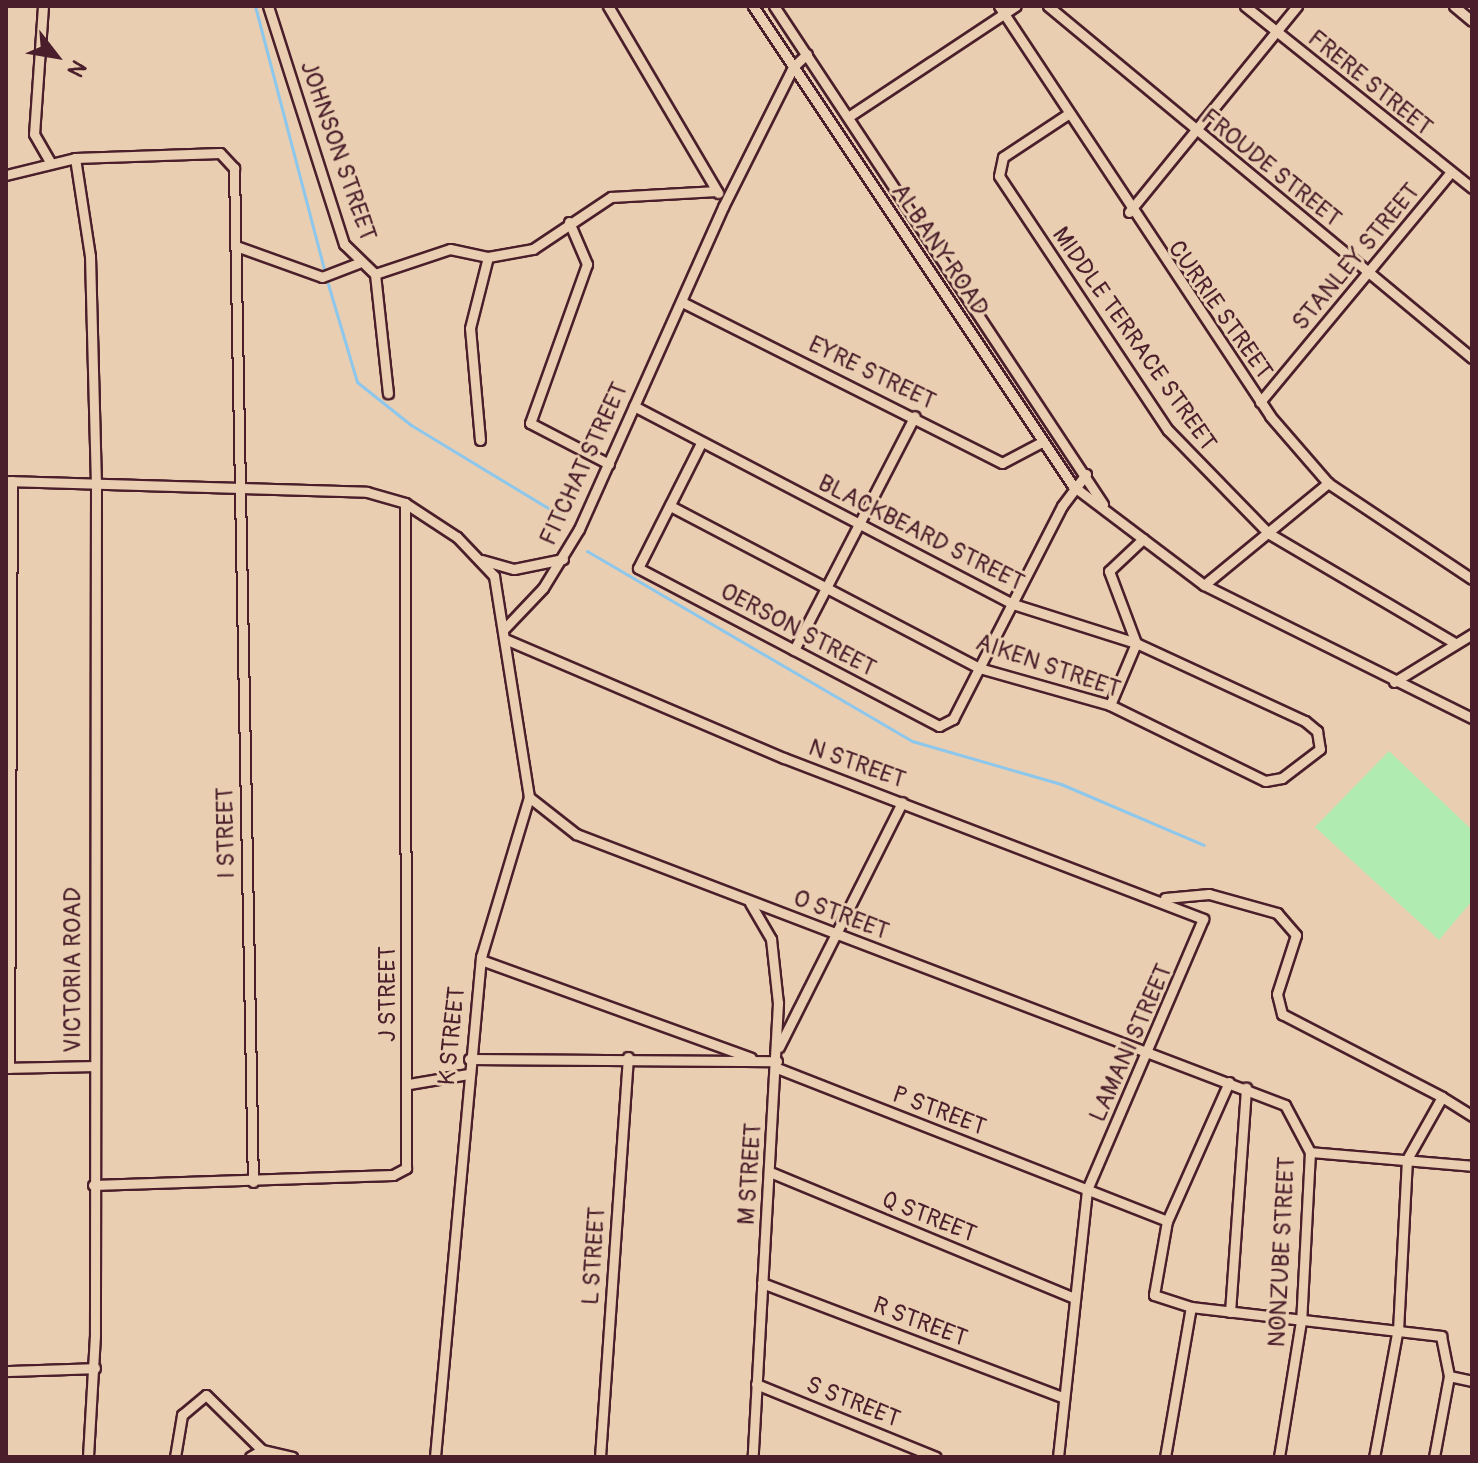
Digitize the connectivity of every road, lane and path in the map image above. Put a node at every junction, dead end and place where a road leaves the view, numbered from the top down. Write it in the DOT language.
graph roads {
  1 [pos="43,6"];
  2 [pos="268,6"];
  3 [pos="608,6"];
  4 [pos="753,6"];
  5 [pos="774,6"];
  6 [pos="999,6"];
  7 [pos="1016,6"];
  8 [pos="1048,6"];
  9 [pos="1245,6"];
  10 [pos="1297,6"];
  11 [pos="1454,6"];
  12 [pos="1005,16"];
  13 [pos="1472,21"];
  14 [pos="1275,32"];
  15 [pos="807,54"];
  16 [pos="793,67"];
  17 [pos="1068,114"];
  18 [pos="848,117"];
  19 [pos="1196,134"];
  20 [pos="75,158"];
  21 [pos="51,164"];
  22 [pos="1450,173"];
  23 [pos="6,175"];
  24 [pos="1472,188"];
  25 [pos="717,191"];
  26 [pos="900,200"];
  27 [pos="723,207"];
  28 [pos="888,209"];
  29 [pos="1129,212"];
  30 [pos="569,222"];
  31 [pos="236,246"];
  32 [pos="488,257"];
  33 [pos="358,263"];
  34 [pos="1370,273"];
  35 [pos="375,274"];
  36 [pos="682,302"];
  37 [pos="1472,358"];
  38 [pos="1017,369"];
  39 [pos="1002,378"];
  40 [pos="388,393"];
  41 [pos="1260,402"];
  42 [pos="634,406"];
  43 [pos="915,416"];
  44 [pos="480,440"];
  45 [pos="1042,442"];
  46 [pos="701,443"];
  47 [pos="609,464"];
  48 [pos="1086,474"];
  49 [pos="9,481"];
  50 [pos="96,483"];
  51 [pos="1328,483"];
  52 [pos="240,484"];
  53 [pos="1073,486"];
  54 [pos="405,503"];
  55 [pos="670,506"];
  56 [pos="1105,507"];
  57 [pos="858,523"];
  58 [pos="1268,533"];
  59 [pos="1143,539"];
  60 [pos="563,559"];
  61 [pos="482,560"];
  62 [pos="1472,579"];
  63 [pos="1204,585"];
  64 [pos="827,587"];
  65 [pos="1013,604"];
  66 [pos="505,628"];
  67 [pos="1472,634"];
  68 [pos="507,640"];
  69 [pos="1136,643"];
  70 [pos="1455,643"];
  71 [pos="794,650"];
  72 [pos="979,668"];
  73 [pos="1394,682"];
  74 [pos="1110,705"];
  75 [pos="1472,718"];
  76 [pos="1321,742"];
  77 [pos="529,797"];
  78 [pos="902,802"];
  79 [pos="1164,898"];
  80 [pos="747,901"];
  81 [pos="1198,913"];
  82 [pos="836,935"];
  83 [pos="481,960"];
  84 [pos="1150,1051"];
  85 [pos="628,1057"];
  86 [pos="469,1059"];
  87 [pos="758,1060"];
  88 [pos="777,1060"];
  89 [pos="92,1066"];
  90 [pos="7,1068"];
  91 [pos="468,1074"];
  92 [pos="1229,1082"];
  93 [pos="409,1084"];
  94 [pos="1246,1088"];
  95 [pos="1442,1097"];
  96 [pos="1472,1116"];
  97 [pos="1310,1152"];
  98 [pos="1407,1159"];
  99 [pos="1472,1166"];
  100 [pos="770,1172"];
  101 [pos="253,1182"];
  102 [pos="93,1185"];
  103 [pos="1087,1190"];
  104 [pos="1167,1221"];
  105 [pos="762,1283"];
  106 [pos="1074,1298"];
  107 [pos="1191,1307"];
  108 [pos="1230,1312"];
  109 [pos="1301,1321"];
  110 [pos="1398,1328"];
  111 [pos="95,1368"];
  112 [pos="6,1371"];
  113 [pos="1449,1376"];
  114 [pos="1472,1381"];
  115 [pos="756,1384"];
  116 [pos="1064,1398"];
  117 [pos="262,1450"];
  118 [pos="88,1457"];
  119 [pos="175,1457"];
  120 [pos="250,1457"];
  121 [pos="292,1457"];
  122 [pos="435,1457"];
  123 [pos="600,1457"];
  124 [pos="753,1457"];
  125 [pos="936,1457"];
  126 [pos="1058,1457"];
  127 [pos="1165,1457"];
  128 [pos="1279,1457"];
  129 [pos="1374,1457"];
  130 [pos="1434,1457"];
  1 -- 21 [label="street"];
  2 -- 33 [label="street, JOHNSON STREET"];
  3 -- 25 [label="street"];
  4 -- 16 [label="street, ALBANY ROAD"];
  5 -- 15 [label="street, ALBANY ROAD"];
  6 -- 12 [label="street, CURRIE STREET"];
  7 -- 12 [label="street"];
  8 -- 19 [label="street, FROUDE STREET"];
  9 -- 14 [label="street, FRERE STREET"];
  10 -- 14 [label="street"];
  11 -- 13 [label="street"];
  12 -- 17 [label="street, CURRIE STREET"];
  12 -- 18 [label="street"];
  14 -- 19 [label="street"];
  14 -- 22 [label="street, FRERE STREET"];
  15 -- 16 [label="street, FITCHAT STREET"];
  15 -- 18 [label="street, ALBANY ROAD"];
  16 -- 27 [label="street, FITCHAT STREET"];
  16 -- 28 [label="street, ALBANY ROAD"];
  17 -- 29 [label="street, CURRIE STREET"];
  17 -- 58 [label="street, MIDDLE TERRACE STREET"];
  18 -- 26 [label="street, ALBANY ROAD"];
  19 -- 29 [label="street"];
  19 -- 34 [label="street, FROUDE STREET"];
  20 -- 21 [label="street, I STREET"];
  20 -- 31 [label="street, I STREET"];
  20 -- 50 [label="street, VICTORIA ROAD"];
  21 -- 23 [label="street, I STREET"];
  22 -- 24 [label="street, FRERE STREET"];
  22 -- 34 [label="street, STANLEY STREET"];
  25 -- 27 [label="street"];
  25 -- 30 [label="street, JOHNSON STREET"];
  26 -- 28 [label="street"];
  26 -- 38 [label="street, ALBANY ROAD"];
  27 -- 36 [label="street, FITCHAT STREET"];
  28 -- 39 [label="street, ALBANY ROAD"];
  29 -- 41 [label="street, CURRIE STREET"];
  30 -- 32 [label="street, JOHNSON STREET"];
  30 -- 47 [label="street"];
  31 -- 33 [label="street"];
  31 -- 52 [label="street, I STREET"];
  32 -- 35 [label="street, JOHNSON STREET"];
  32 -- 44 [label="street"];
  33 -- 35 [label="street, JOHNSON STREET"];
  34 -- 37 [label="street, FROUDE STREET"];
  34 -- 41 [label="street, STANLEY STREET"];
  35 -- 40 [label="street"];
  36 -- 42 [label="street, FITCHAT STREET"];
  36 -- 43 [label="street, EYRE STREET"];
  38 -- 39 [label="street"];
  38 -- 48 [label="street, ALBANY ROAD"];
  39 -- 45 [label="street, ALBANY ROAD"];
  41 -- 51 [label="street, CURRIE STREET"];
  42 -- 46 [label="street, BLACKBEARD STREET"];
  42 -- 47 [label="street, FITCHAT STREET"];
  43 -- 45 [label="street, EYRE STREET"];
  43 -- 57 [label="street"];
  45 -- 53 [label="street, ALBANY ROAD"];
  46 -- 55 [label="street"];
  46 -- 57 [label="street, BLACKBEARD STREET"];
  47 -- 60 [label="street, FITCHAT STREET"];
  48 -- 53 [label="street"];
  48 -- 56 [label="street, ALBANY ROAD"];
  49 -- 50 [label="street"];
  49 -- 90 [label="street"];
  50 -- 52 [label="street"];
  50 -- 89 [label="street, VICTORIA ROAD"];
  51 -- 58 [label="street"];
  51 -- 62 [label="street, CURRIE STREET"];
  52 -- 54 [label="street"];
  52 -- 101 [label="street, I STREET"];
  53 -- 56 [label="street, ALBANY ROAD"];
  53 -- 65 [label="street"];
  54 -- 61 [label="street"];
  54 -- 93 [label="street, J STREET"];
  55 -- 64 [label="street, AIKEN STREET"];
  55 -- 71 [label="street, OERSON STREET"];
  56 -- 59 [label="street, ALBANY ROAD"];
  57 -- 64 [label="street"];
  57 -- 65 [label="street, BLACKBEARD STREET"];
  58 -- 63 [label="street"];
  58 -- 70 [label="street, MIDDLE TERRACE STREET"];
  59 -- 63 [label="street, ALBANY ROAD"];
  59 -- 69 [label="street"];
  60 -- 61 [label="street"];
  60 -- 66 [label="street, FITCHAT STREET"];
  61 -- 66 [label="street"];
  63 -- 73 [label="street, ALBANY ROAD"];
  64 -- 71 [label="street"];
  64 -- 72 [label="street, AIKEN STREET"];
  65 -- 69 [label="street, BLACKBEARD STREET"];
  65 -- 72 [label="street"];
  66 -- 68 [label="street, K STREET"];
  67 -- 70 [label="street"];
  68 -- 77 [label="street, K STREET"];
  68 -- 78 [label="street, N STREET"];
  69 -- 74 [label="street"];
  69 -- 76 [label="street, BLACKBEARD STREET"];
  70 -- 73 [label="street"];
  71 -- 72 [label="street, OERSON STREET"];
  72 -- 74 [label="street, AIKEN STREET"];
  73 -- 75 [label="street, ALBANY ROAD"];
  74 -- 76 [label="street, AIKEN STREET"];
  77 -- 80 [label="street, O STREET"];
  77 -- 83 [label="street, K STREET"];
  78 -- 79 [label="street, N STREET"];
  78 -- 82 [label="street"];
  79 -- 81 [label="street, N STREET"];
  79 -- 95 [label="street"];
  80 -- 82 [label="street, O STREET"];
  80 -- 88 [label="street, M STREET"];
  81 -- 84 [label="street, LAMANI STREET"];
  82 -- 84 [label="street, O STREET"];
  82 -- 88 [label="street"];
  83 -- 86 [label="street, K STREET"];
  83 -- 87 [label="street, P STREET"];
  84 -- 92 [label="street, NONZUBE STREET"];
  84 -- 103 [label="street, LAMANI STREET"];
  85 -- 86 [label="street, P STREET"];
  85 -- 87 [label="street, P STREET"];
  85 -- 123 [label="street, L STREET"];
  86 -- 91 [label="street, K STREET"];
  87 -- 88 [label="street, P STREET"];
  88 -- 100 [label="street, M STREET"];
  88 -- 103 [label="street, P STREET"];
  89 -- 90 [label="street"];
  89 -- 102 [label="street, VICTORIA ROAD"];
  91 -- 93 [label="street"];
  91 -- 122 [label="street, K STREET"];
  92 -- 94 [label="street, NONZUBE STREET"];
  92 -- 104 [label="street"];
  93 -- 101 [label="street, J STREET"];
  94 -- 97 [label="street, NONZUBE STREET"];
  94 -- 108 [label="street"];
  95 -- 96 [label="street"];
  95 -- 98 [label="street"];
  97 -- 98 [label="street"];
  97 -- 109 [label="street, NONZUBE STREET"];
  98 -- 99 [label="street"];
  98 -- 110 [label="street"];
  100 -- 105 [label="street, M STREET"];
  100 -- 106 [label="street, Q STREET"];
  101 -- 102 [label="street, J STREET"];
  102 -- 111 [label="street, VICTORIA ROAD"];
  103 -- 104 [label="street, P STREET"];
  103 -- 106 [label="street, LAMANI STREET"];
  104 -- 107 [label="street"];
  105 -- 115 [label="street, M STREET"];
  105 -- 116 [label="street, R STREET"];
  106 -- 116 [label="street, LAMANI STREET"];
  107 -- 108 [label="street"];
  107 -- 127 [label="street"];
  108 -- 109 [label="street"];
  109 -- 110 [label="street"];
  109 -- 128 [label="street, NONZUBE STREET"];
  110 -- 113 [label="street"];
  110 -- 129 [label="street"];
  111 -- 112 [label="street"];
  111 -- 118 [label="street, VICTORIA ROAD"];
  113 -- 114 [label="street"];
  113 -- 130 [label="street"];
  115 -- 124 [label="street, M STREET"];
  115 -- 125 [label="street, S STREET"];
  116 -- 126 [label="street, LAMANI STREET"];
  117 -- 119 [label="street"];
  117 -- 120 [label="street"];
  117 -- 121 [label="street"];
}
